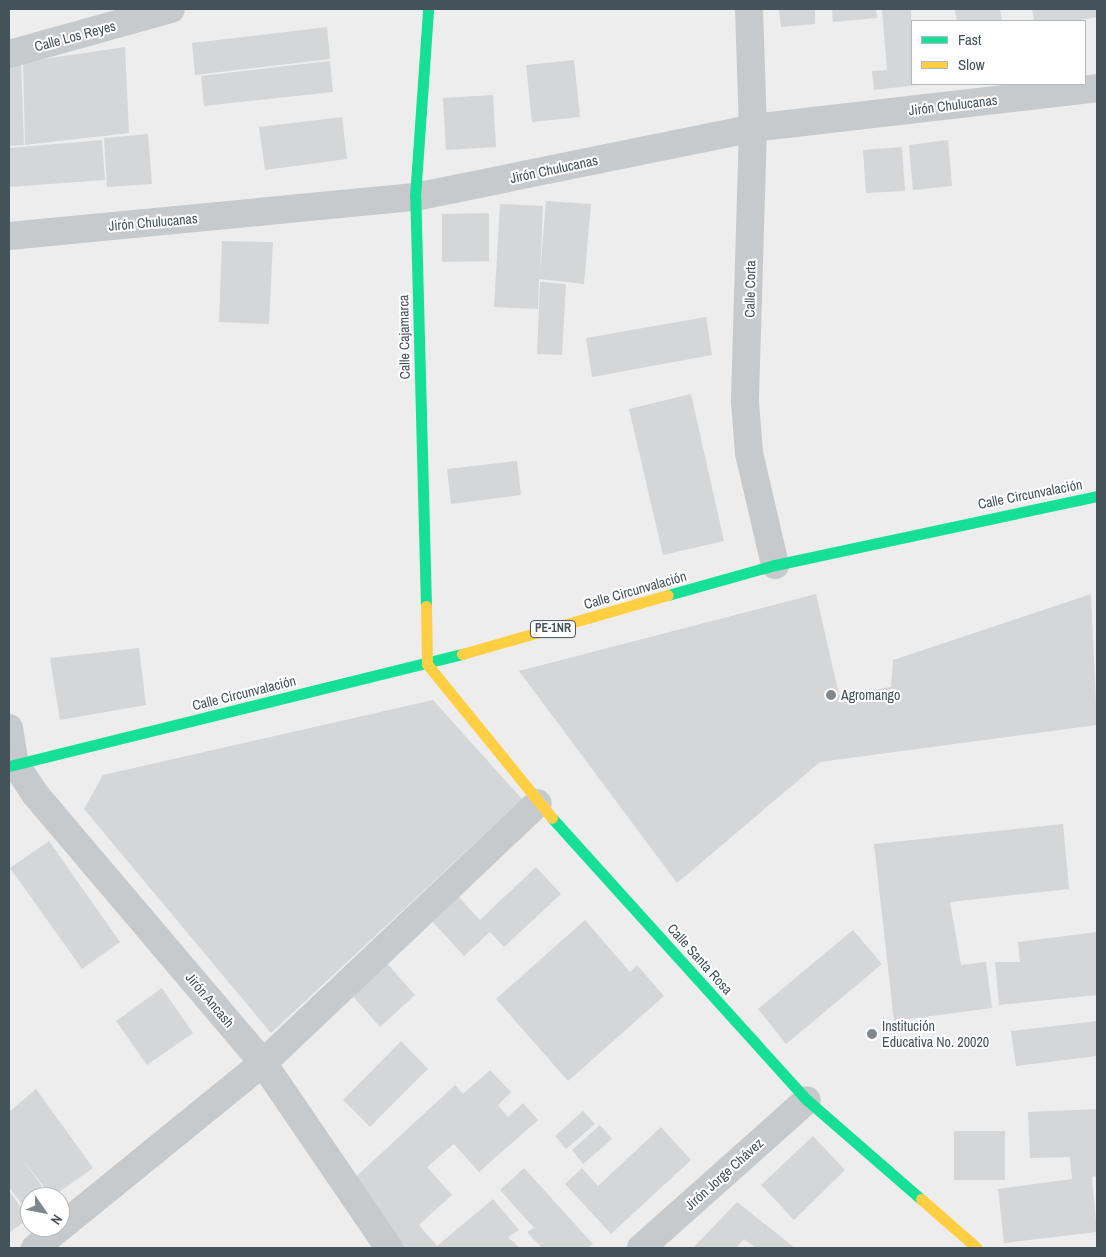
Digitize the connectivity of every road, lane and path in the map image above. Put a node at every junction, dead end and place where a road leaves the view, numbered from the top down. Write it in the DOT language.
graph roads {
  1 [pos="171,9"];
  2 [pos="428,9"];
  3 [pos="749,9"];
  4 [pos="132,14"];
  5 [pos="9,54"];
  6 [pos="1097,88"];
  7 [pos="753,128"];
  8 [pos="415,197"];
  9 [pos="9,236"];
  10 [pos="1097,496"];
  11 [pos="775,566"];
  12 [pos="427,664"];
  13 [pos="9,728"];
  14 [pos="12,765"];
  15 [pos="538,803"];
  16 [pos="264,1063"];
  17 [pos="807,1100"];
  18 [pos="35,1248"];
  19 [pos="389,1248"];
  20 [pos="641,1248"];
  21 [pos="977,1248"];
  1 -- 4 [label="street, Calle Los Reyes"];
  2 -- 8 [label="street, Calle Cajamarca"];
  3 -- 7 [label="street, Calle Corta"];
  4 -- 5 [label="street, Calle Los Reyes"];
  6 -- 7 [label="street, Jirón Chulucanas"];
  7 -- 8 [label="street, Jirón Chulucanas"];
  7 -- 11 [label="street, Calle Corta"];
  8 -- 9 [label="street, Jirón Chulucanas"];
  8 -- 12 [label="street, Calle Cajamarca"];
  10 -- 11 [label="street, Calle Circunvalación / PE-1NR"];
  11 -- 12 [label="street, Calle Circunvalación / PE-1NR"];
  12 -- 14 [label="street, Calle Circunvalación / PE-1NR"];
  12 -- 15 [label="street, Calle Santa Rosa"];
  13 -- 14 [label="street"];
  14 -- 16 [label="street, Jirón Ancash"];
  15 -- 16 [label="street"];
  15 -- 17 [label="street, Calle Santa Rosa"];
  16 -- 18 [label="street"];
  16 -- 19 [label="street, Jirón Ancash"];
  17 -- 20 [label="street, Jirón Jorge Chávez"];
  17 -- 21 [label="street, Calle Santa Rosa"];
}
